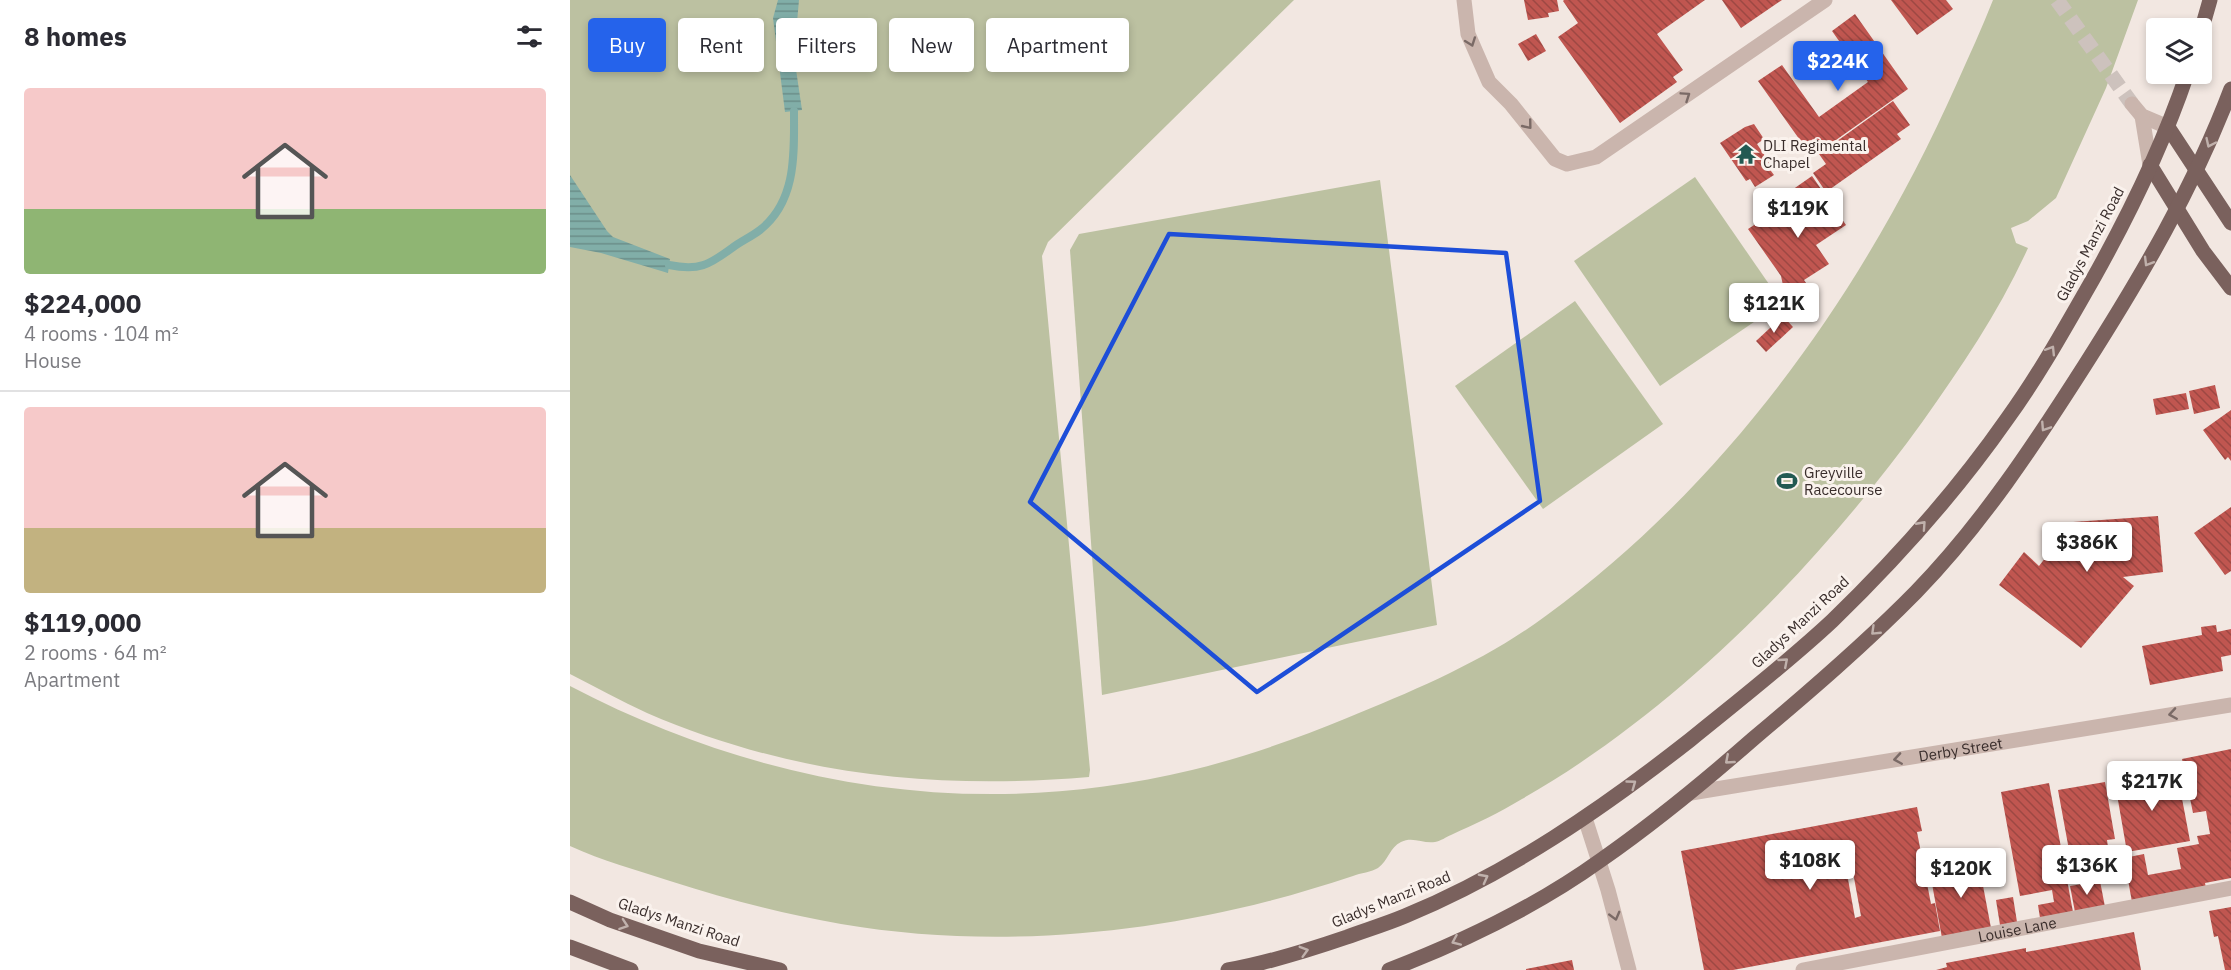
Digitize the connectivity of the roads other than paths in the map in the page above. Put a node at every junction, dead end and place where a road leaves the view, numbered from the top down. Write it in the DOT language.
graph roads {
  1 [pos="1464,0"];
  2 [pos="1825,0"];
  3 [pos="2210,0"];
  4 [pos="2205,18"];
  5 [pos="2183,84"];
  6 [pos="2231,88"];
  7 [pos="2132,104"];
  8 [pos="2142,116"];
  9 [pos="2168,128"];
  10 [pos="2151,165"];
  11 [pos="2196,171"];
  12 [pos="2177,211"];
  13 [pos="2231,223"];
  14 [pos="2231,288"];
  15 [pos="2231,705"];
  16 [pos="1691,793"];
  17 [pos="1585,818"];
  18 [pos="1599,862"];
  19 [pos="2231,888"];
  20 [pos="570,902"];
  21 [pos="570,947"];
  22 [pos="764,968"];
  23 [pos="632,970"];
  24 [pos="780,970"];
  25 [pos="1228,970"];
  26 [pos="1389,970"];
  27 [pos="1629,970"];
  28 [pos="1803,970"];
  1 -- 2 [label="street, one-way"];
  3 -- 4 [label="main road"];
  5 -- 9 [label="main road, Gladys Manzi Road"];
  6 -- 11 [label="main road, one-way"];
  7 -- 8 [label="street"];
  8 -- 9 [label="street"];
  8 -- 10 [label="street"];
  9 -- 10 [label="main road, Gladys Manzi Road"];
  9 -- 11 [label="main road"];
  10 -- 12 [label="main road"];
  17 -- 10 [label="main road, Gladys Manzi Road, one-way"];
  11 -- 12 [label="main road"];
  11 -- 13 [label="main road"];
  12 -- 14 [label="main road"];
  12 -- 16 [label="main road, one-way"];
  15 -- 16 [label="street, Derby Street, one-way"];
  16 -- 18 [label="main road"];
  17 -- 18 [label="street"];
  25 -- 17 [label="main road, Gladys Manzi Road, one-way"];
  18 -- 26 [label="main road, one-way"];
  18 -- 27 [label="street, one-way"];
  19 -- 28 [label="street, Louise Lane"];
  20 -- 22 [label="main road, Gladys Manzi Road, one-way"];
  21 -- 23 [label="main road"];
  22 -- 24 [label="main road, Gladys Manzi Road"];
}
